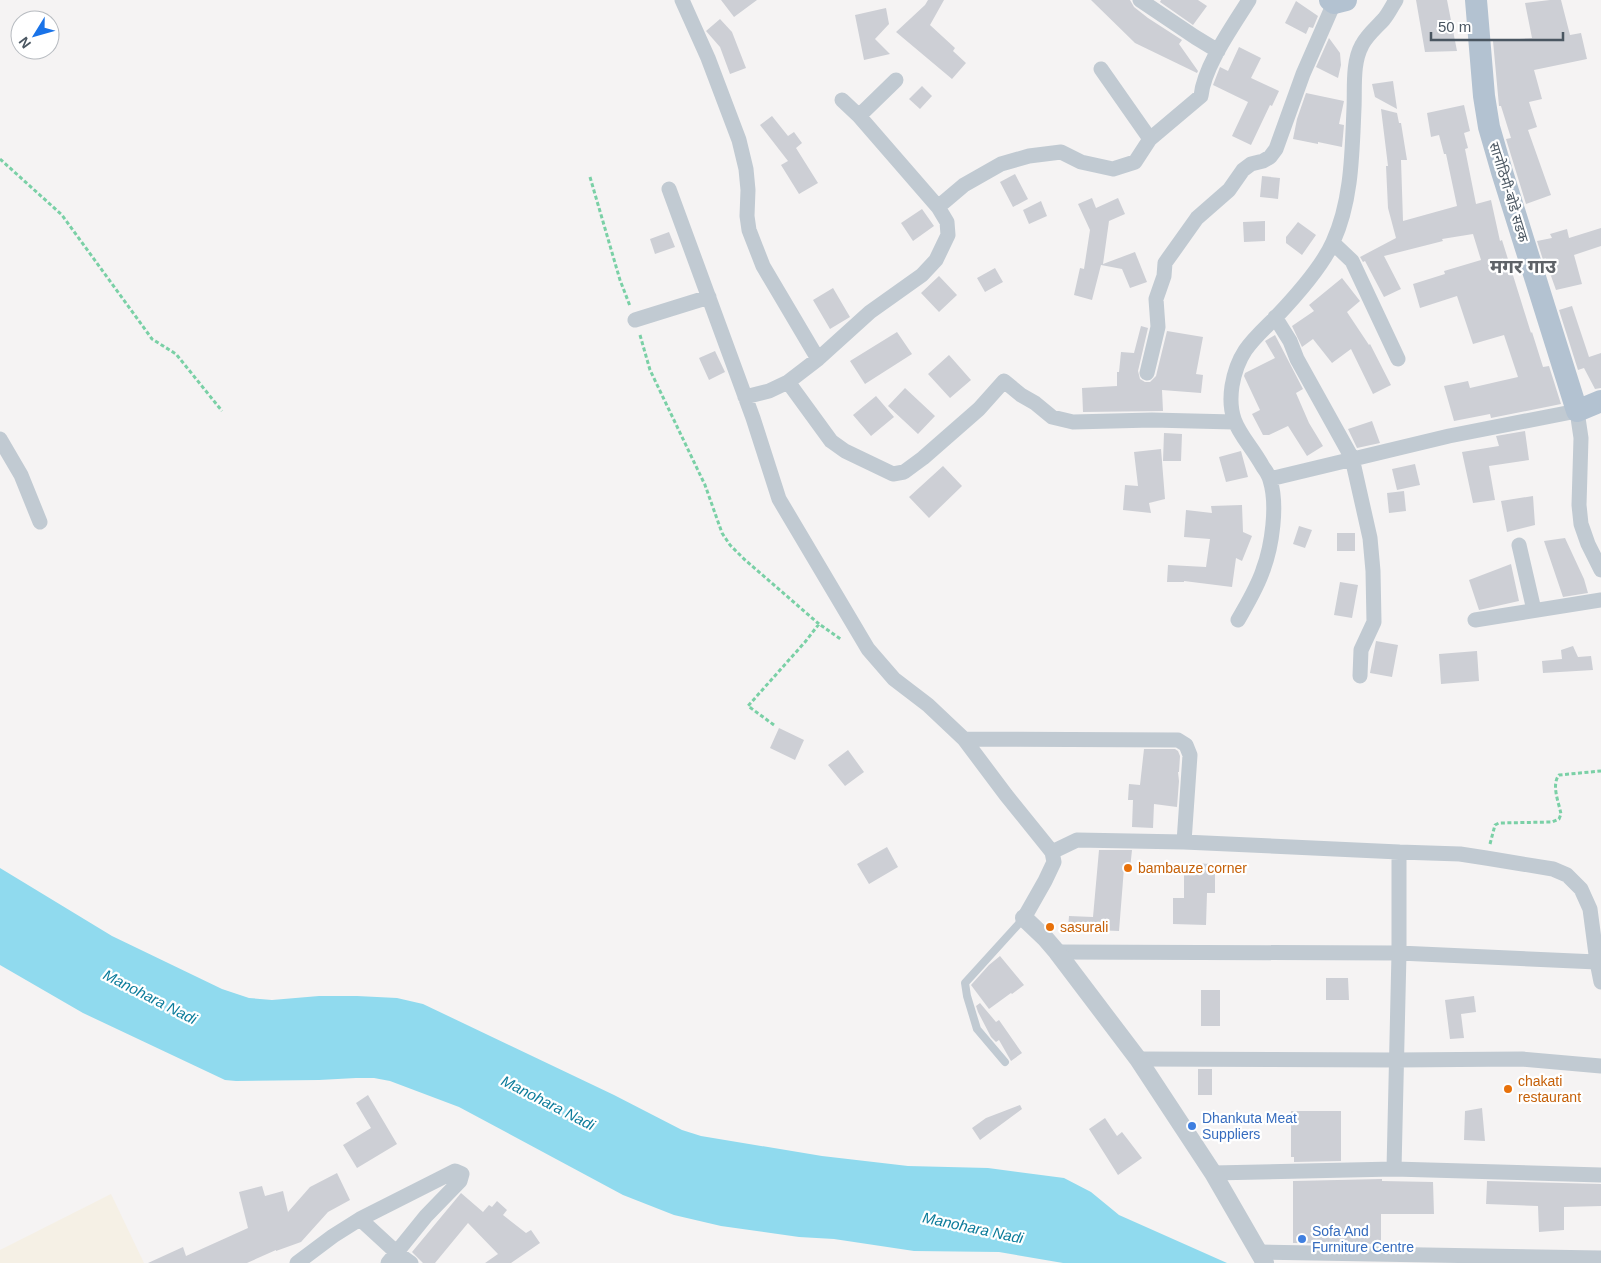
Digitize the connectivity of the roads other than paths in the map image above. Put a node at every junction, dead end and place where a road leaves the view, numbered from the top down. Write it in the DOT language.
graph roads {
  1 [pos="682,0"];
  2 [pos="1140,0"];
  3 [pos="1249,0"];
  4 [pos="1396,0"];
  5 [pos="1476,0"];
  6 [pos="1337,1"];
  7 [pos="1218,50"];
  8 [pos="1101,69"];
  9 [pos="896,80"];
  10 [pos="842,100"];
  11 [pos="859,116"];
  12 [pos="1150,139"];
  13 [pos="669,188"];
  14 [pos="938,207"];
  15 [pos="1333,243"];
  16 [pos="708,298"];
  17 [pos="1275,317"];
  18 [pos="635,320"];
  19 [pos="1398,358"];
  20 [pos="818,359"];
  21 [pos="1146,373"];
  22 [pos="788,382"];
  23 [pos="745,397"];
  24 [pos="1601,402"];
  25 [pos="1577,411"];
  26 [pos="1234,422"];
  27 [pos="0,439"];
  28 [pos="1352,458"];
  29 [pos="1270,479"];
  30 [pos="40,522"];
  31 [pos="1519,545"];
  32 [pos="1601,570"];
  33 [pos="1601,600"];
  34 [pos="1534,610"];
  35 [pos="1238,620"];
  36 [pos="1475,620"];
  37 [pos="1360,676"];
  38 [pos="964,739"];
  39 [pos="1184,842"];
  40 [pos="1052,852"];
  41 [pos="1399,852"];
  42 [pos="1024,918"];
  43 [pos="1057,952"];
  44 [pos="1399,953"];
  45 [pos="1596,962"];
  46 [pos="1601,982"];
  47 [pos="1138,1059"];
  48 [pos="1396,1060"];
  49 [pos="1005,1062"];
  50 [pos="1601,1066"];
  51 [pos="1394,1169"];
  52 [pos="1213,1173"];
  53 [pos="1601,1175"];
  54 [pos="360,1218"];
  55 [pos="1262,1257"];
  56 [pos="392,1258"];
  57 [pos="1601,1258"];
  58 [pos="297,1263"];
  59 [pos="411,1263"];
  1 -- 20 [label="street"];
  2 -- 7 [label="street"];
  3 -- 7 [label="street"];
  4 -- 15 [label="street"];
  5 -- 25 [label="main road, सानोठिमी-बोडे सडक"];
  6 -- 21 [label="street"];
  7 -- 12 [label="street"];
  8 -- 12 [label="street"];
  9 -- 11 [label="street"];
  10 -- 11 [label="street"];
  11 -- 14 [label="street"];
  12 -- 14 [label="street"];
  13 -- 16 [label="street"];
  14 -- 20 [label="street"];
  15 -- 17 [label="street"];
  15 -- 19 [label="street"];
  16 -- 18 [label="street"];
  16 -- 23 [label="street"];
  17 -- 26 [label="street"];
  17 -- 28 [label="street"];
  20 -- 22 [label="street"];
  22 -- 23 [label="street"];
  22 -- 26 [label="street"];
  23 -- 38 [label="street"];
  24 -- 25 [label="main road"];
  25 -- 28 [label="street"];
  25 -- 32 [label="street"];
  26 -- 29 [label="street"];
  27 -- 30 [label="street"];
  28 -- 29 [label="street"];
  28 -- 37 [label="street"];
  29 -- 35 [label="street"];
  31 -- 34 [label="street"];
  33 -- 34 [label="street"];
  34 -- 36 [label="street"];
  38 -- 39 [label="street"];
  38 -- 40 [label="street"];
  39 -- 40 [label="street"];
  39 -- 41 [label="street"];
  40 -- 42 [label="street"];
  41 -- 44 [label="street"];
  41 -- 45 [label="street"];
  42 -- 43 [label="street"];
  42 -- 49 [label="lane"];
  43 -- 44 [label="street"];
  43 -- 47 [label="street"];
  44 -- 45 [label="street"];
  44 -- 48 [label="street"];
  45 -- 46 [label="street"];
  47 -- 48 [label="street"];
  47 -- 52 [label="street"];
  48 -- 50 [label="street"];
  48 -- 51 [label="street"];
  51 -- 52 [label="street"];
  51 -- 53 [label="street"];
  52 -- 55 [label="street"];
  54 -- 56 [label="street"];
  54 -- 56 [label="street"];
  54 -- 58 [label="street"];
  55 -- 57 [label="street"];
  56 -- 59 [label="street"];
}
